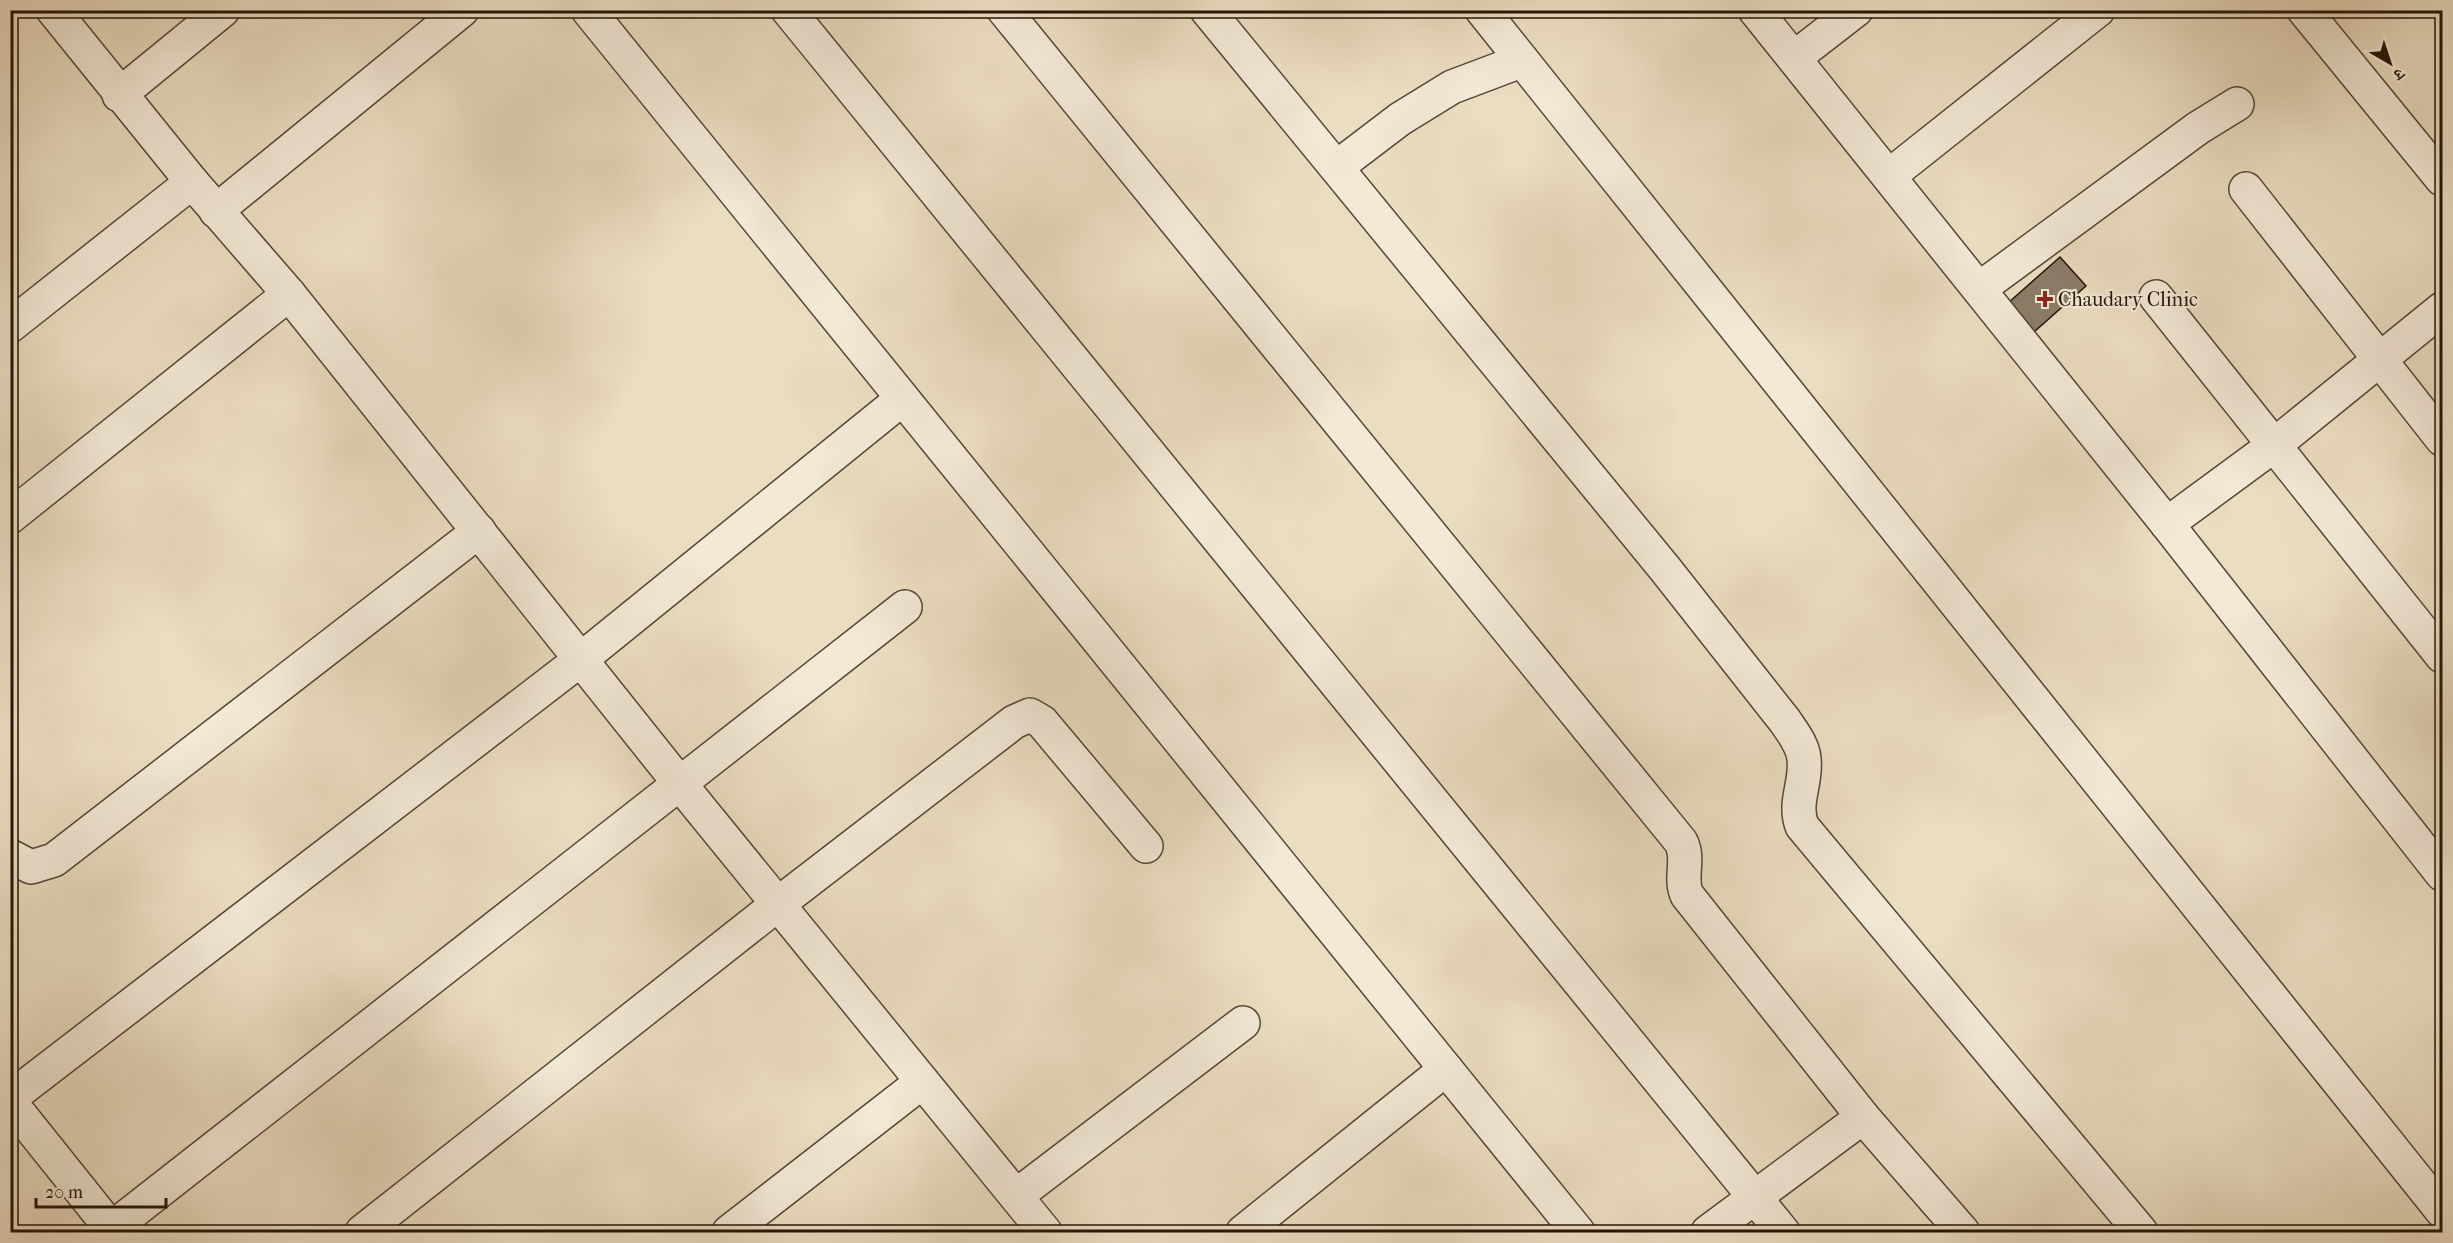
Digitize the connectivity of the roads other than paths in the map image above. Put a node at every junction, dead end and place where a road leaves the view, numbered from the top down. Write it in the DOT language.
graph roads {
  1 [pos="53,10"];
  2 [pos="224,10"];
  3 [pos="462,10"];
  4 [pos="588,10"];
  5 [pos="788,10"];
  6 [pos="1004,10"];
  7 [pos="1207,10"];
  8 [pos="1482,10"];
  9 [pos="1755,10"];
  10 [pos="1856,10"];
  11 [pos="2098,10"];
  12 [pos="2304,10"];
  13 [pos="1794,58"];
  14 [pos="1521,61"];
  15 [pos="119,95"];
  16 [pos="2237,104"];
  17 [pos="1337,167"];
  18 [pos="1889,176"];
  19 [pos="2442,179"];
  20 [pos="192,182"];
  21 [pos="2246,189"];
  22 [pos="216,211"];
  23 [pos="1979,289"];
  24 [pos="289,294"];
  25 [pos="2156,297"];
  26 [pos="2442,309"];
  27 [pos="10,326"];
  28 [pos="2379,361"];
  29 [pos="902,399"];
  30 [pos="2442,439"];
  31 [pos="2273,446"];
  32 [pos="10,517"];
  33 [pos="2167,524"];
  34 [pos="479,531"];
  35 [pos="905,607"];
  36 [pos="2442,656"];
  37 [pos="580,660"];
  38 [pos="680,784"];
  39 [pos="1146,846"];
  40 [pos="10,856"];
  41 [pos="2442,874"];
  42 [pos="778,904"];
  43 [pos="1243,1023"];
  44 [pos="1446,1069"];
  45 [pos="922,1082"];
  46 [pos="10,1100"];
  47 [pos="1863,1117"];
  48 [pos="1016,1196"];
  49 [pos="1754,1196"];
  50 [pos="2442,1211"];
  51 [pos="2442,1218"];
  52 [pos="112,1231"];
  53 [pos="362,1233"];
  54 [pos="729,1233"];
  55 [pos="1045,1233"];
  56 [pos="1242,1233"];
  57 [pos="1578,1233"];
  58 [pos="1708,1233"];
  59 [pos="1783,1233"];
  60 [pos="1964,1233"];
  61 [pos="2141,1233"];
  62 [pos="2424,1233"];
  1 -- 15 [label="street"];
  2 -- 15 [label="street"];
  3 -- 22 [label="street"];
  4 -- 29 [label="street"];
  5 -- 49 [label="street"];
  6 -- 47 [label="street"];
  7 -- 17 [label="street"];
  8 -- 14 [label="street"];
  9 -- 13 [label="street"];
  10 -- 13 [label="street"];
  11 -- 18 [label="street"];
  12 -- 19 [label="street"];
  13 -- 18 [label="street"];
  14 -- 17 [label="street"];
  14 -- 50 [label="street"];
  15 -- 20 [label="street"];
  16 -- 23 [label="street"];
  17 -- 61 [label="street"];
  18 -- 23 [label="street"];
  20 -- 22 [label="street"];
  20 -- 27 [label="street"];
  21 -- 28 [label="street"];
  22 -- 24 [label="street"];
  23 -- 33 [label="street"];
  24 -- 32 [label="street"];
  24 -- 34 [label="street"];
  25 -- 31 [label="street"];
  26 -- 28 [label="street"];
  28 -- 30 [label="street"];
  28 -- 31 [label="street"];
  29 -- 37 [label="street"];
  29 -- 44 [label="street"];
  31 -- 33 [label="street"];
  31 -- 36 [label="street"];
  33 -- 41 [label="street"];
  34 -- 37 [label="street"];
  34 -- 40 [label="street"];
  35 -- 38 [label="street"];
  37 -- 38 [label="street"];
  37 -- 46 [label="street"];
  38 -- 42 [label="street"];
  38 -- 52 [label="street"];
  39 -- 42 [label="street"];
  42 -- 45 [label="street"];
  42 -- 53 [label="street"];
  43 -- 48 [label="street"];
  44 -- 56 [label="street"];
  44 -- 57 [label="street"];
  45 -- 48 [label="street"];
  45 -- 54 [label="street"];
  46 -- 52 [label="street"];
  47 -- 49 [label="street"];
  47 -- 60 [label="street"];
  48 -- 55 [label="street"];
  49 -- 58 [label="street"];
  49 -- 59 [label="street"];
  51 -- 62 [label="street"];
}
